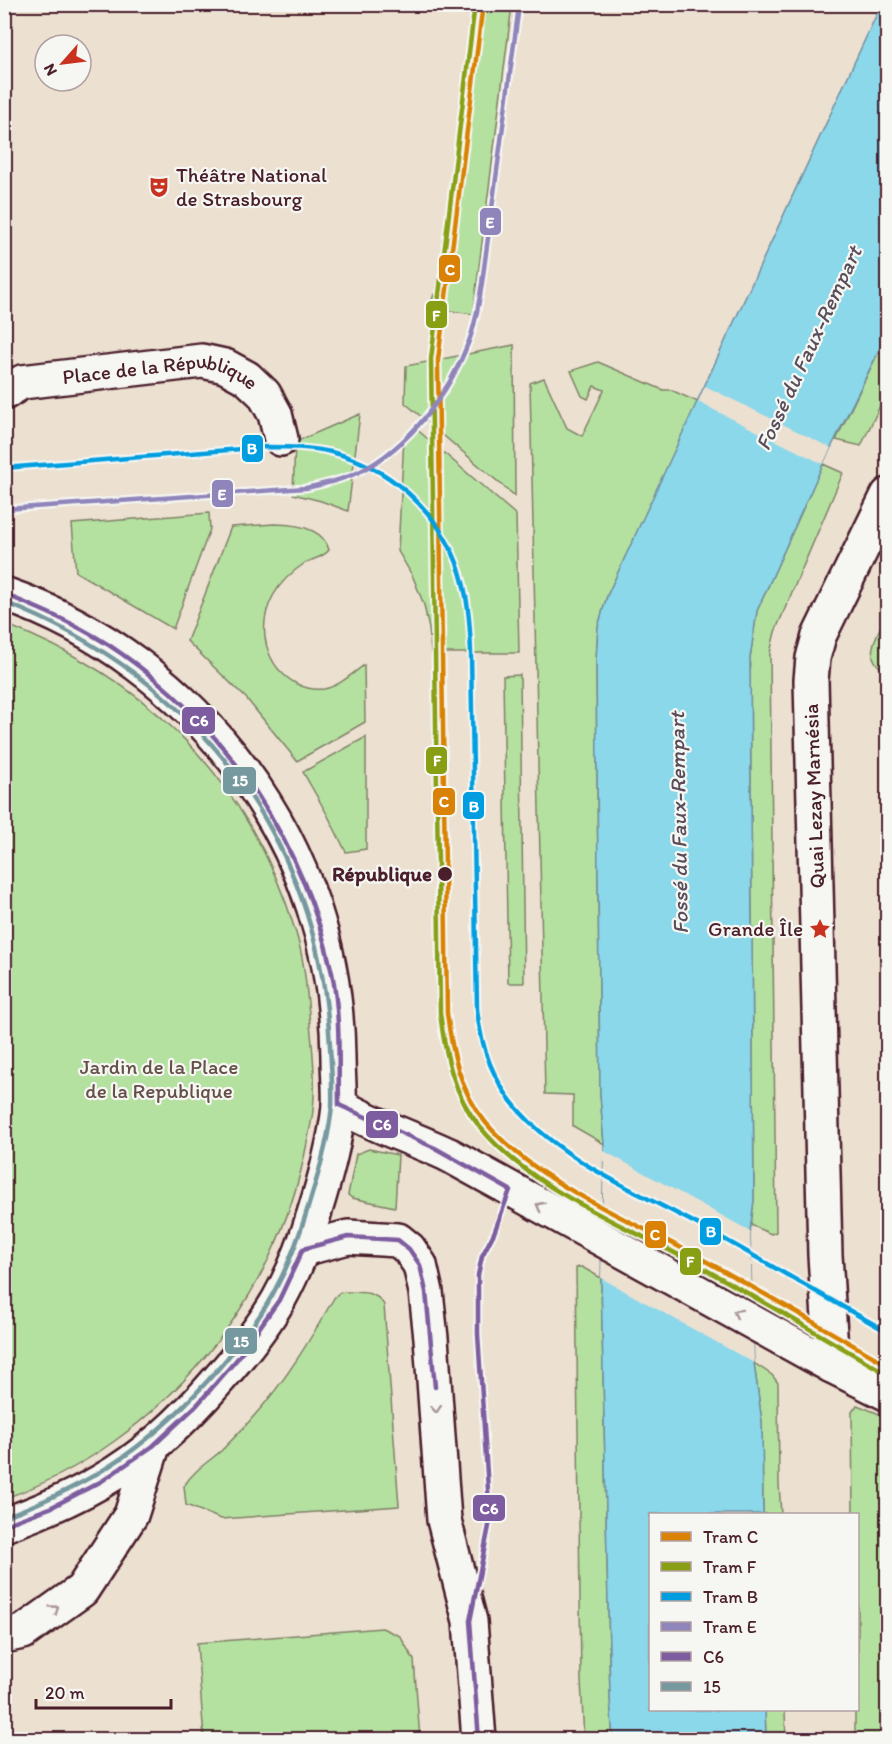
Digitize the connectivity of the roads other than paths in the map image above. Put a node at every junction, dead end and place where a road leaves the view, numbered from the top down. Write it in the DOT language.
graph roads {
  1 [pos="4,393"];
  2 [pos="281,439"];
  3 [pos="888,495"];
  4 [pos="4,594"];
  5 [pos="339,1105"];
  6 [pos="303,1250"];
  7 [pos="832,1366"];
  8 [pos="888,1394"];
  9 [pos="153,1446"];
  10 [pos="4,1525"];
  11 [pos="4,1636"];
  12 [pos="479,1740"];
  1 -- 2 [label="street, Place de la République"];
  3 -- 7 [label="street, Quai Lezay Marnésia"];
  4 -- 5 [label="street"];
  5 -- 6 [label="street"];
  7 -- 5 [label="street, one-way"];
  6 -- 9 [label="street"];
  6 -- 12 [label="street, one-way"];
  7 -- 8 [label="street"];
  9 -- 10 [label="street"];
  11 -- 9 [label="street, one-way"];
}
